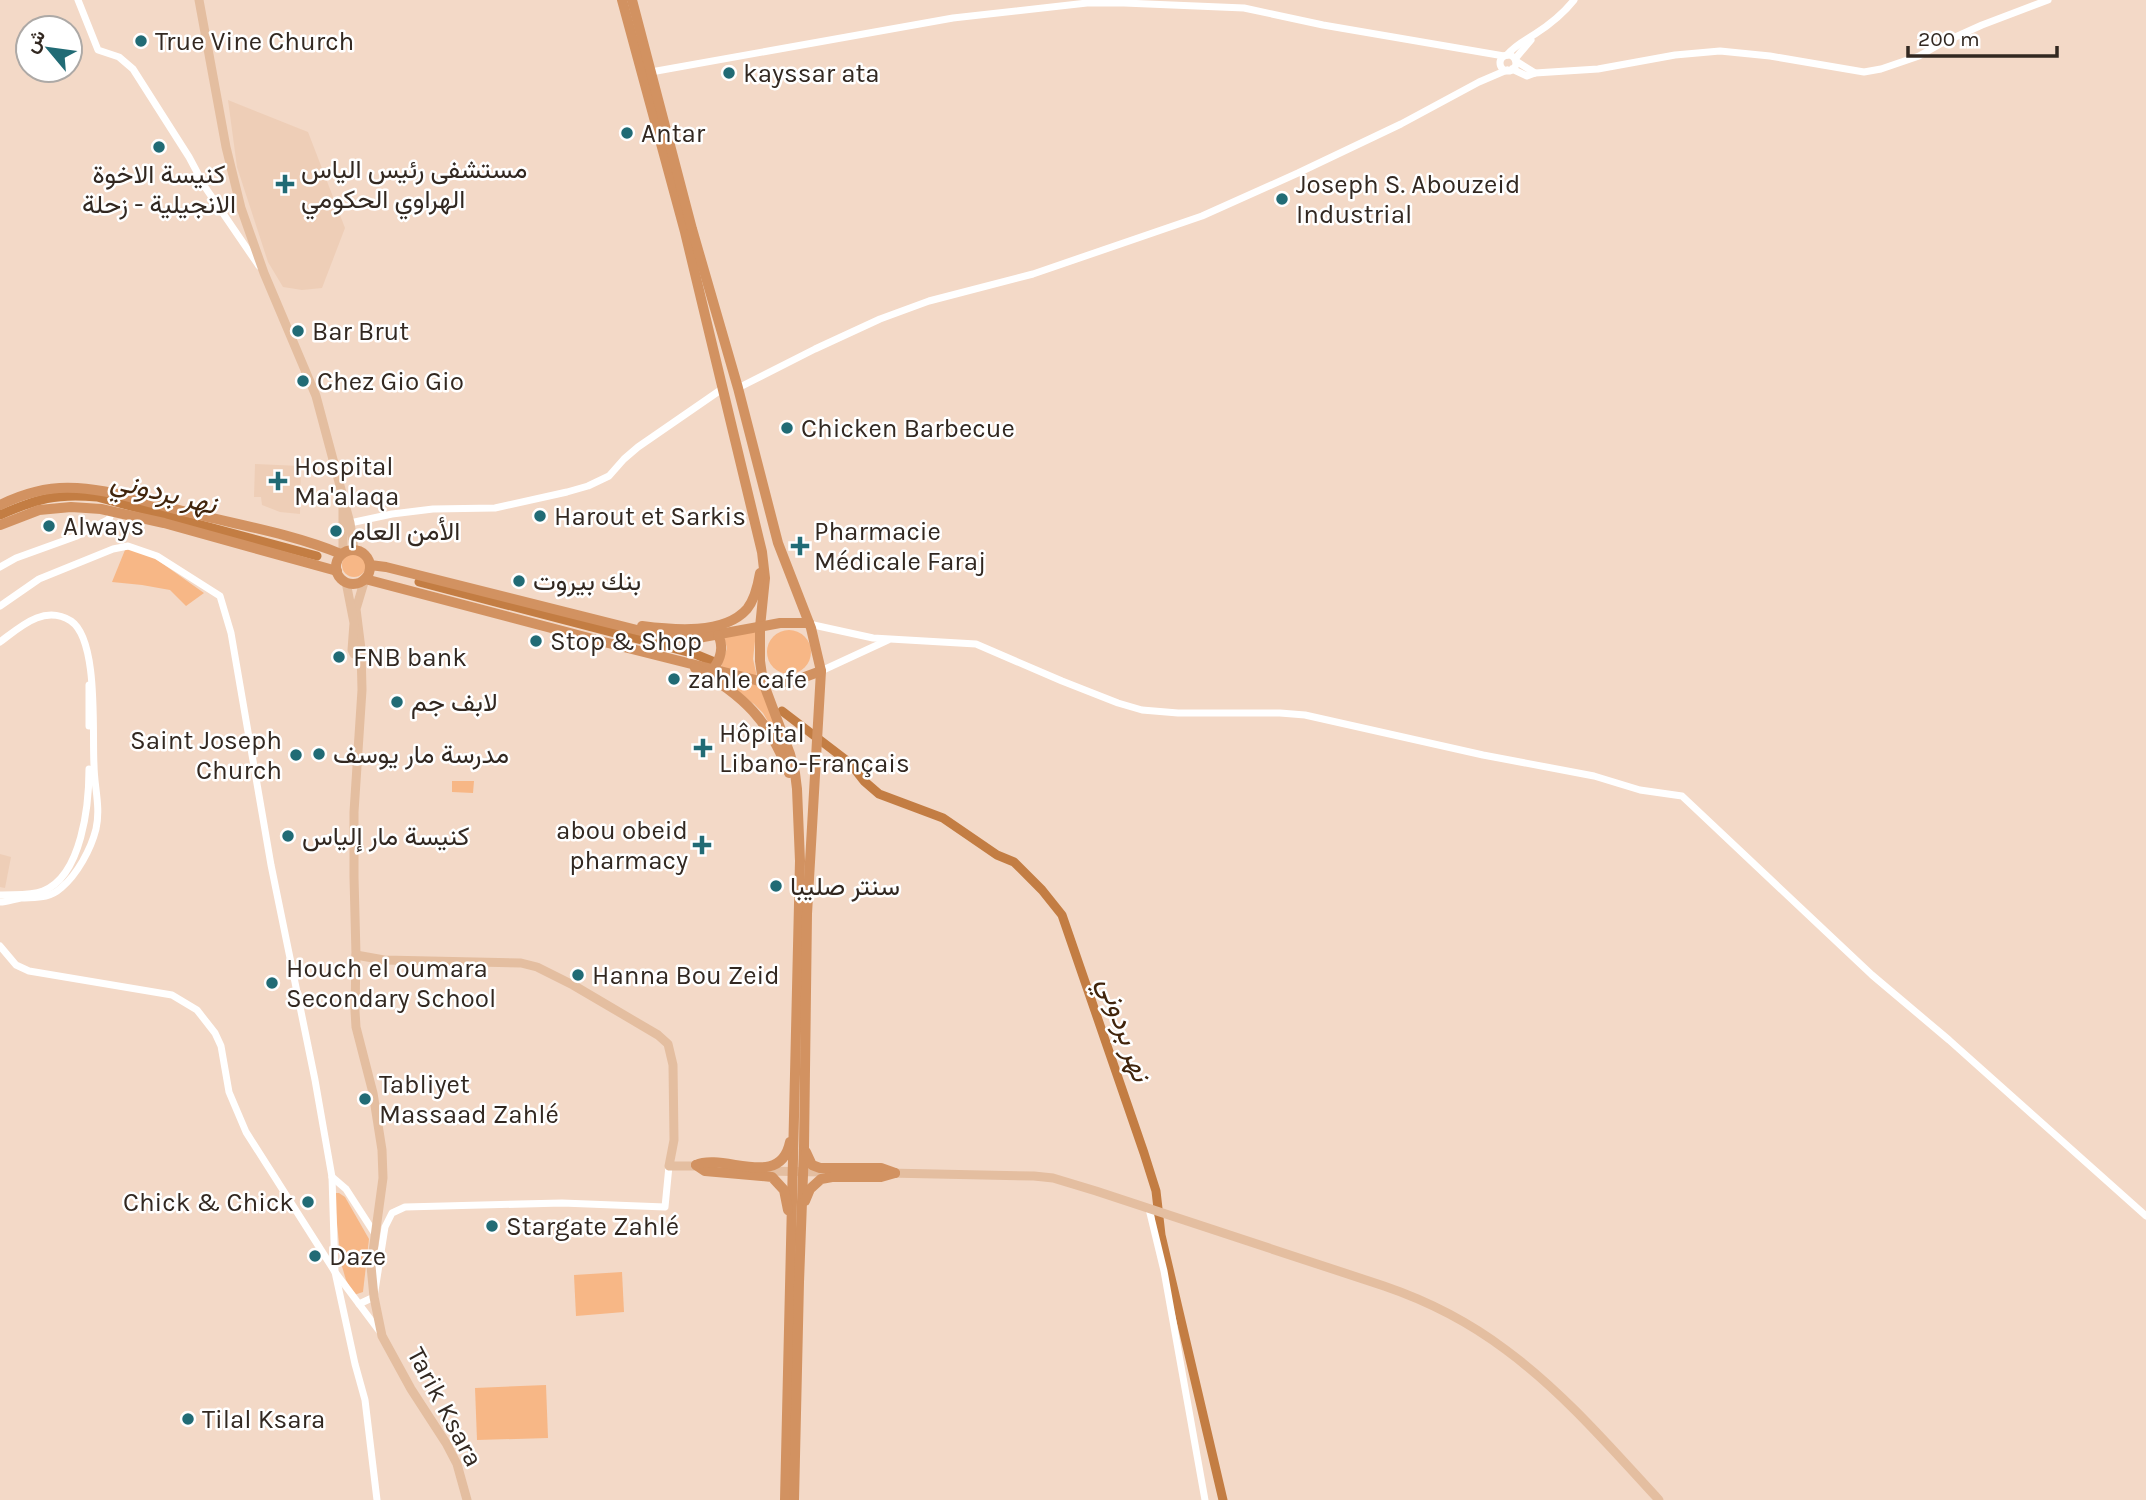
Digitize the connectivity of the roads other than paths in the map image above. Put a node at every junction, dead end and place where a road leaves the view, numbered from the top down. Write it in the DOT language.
graph roads {
  1 [pos="78,0"];
  2 [pos="199,0"];
  3 [pos="622,0"];
  4 [pos="632,0"];
  5 [pos="1574,0"];
  6 [pos="2048,0"];
  7 [pos="1508,62"];
  8 [pos="651,72"];
  9 [pos="264,273"];
  10 [pos="734,370"];
  11 [pos="719,375"];
  12 [pos="738,388"];
  13 [pos="722,389"];
  14 [pos="743,403"];
  15 [pos="727,407"];
  16 [pos="344,498"];
  17 [pos="0,505"];
  18 [pos="112,512"];
  19 [pos="4,523"];
  20 [pos="350,523"];
  21 [pos="760,542"];
  22 [pos="343,552"];
  23 [pos="370,565"];
  24 [pos="0,567"];
  25 [pos="386,567"];
  26 [pos="332,570"];
  27 [pos="365,579"];
  28 [pos="382,582"];
  29 [pos="347,588"];
  30 [pos="358,600"];
  31 [pos="0,606"];
  32 [pos="809,623"];
  33 [pos="614,625"];
  34 [pos="760,627"];
  35 [pos="718,635"];
  36 [pos="888,640"];
  37 [pos="0,642"];
  38 [pos="360,656"];
  39 [pos="677,660"];
  40 [pos="713,669"];
  41 [pos="821,671"];
  42 [pos="763,682"];
  43 [pos="91,702"];
  44 [pos="798,796"];
  45 [pos="64,872"];
  46 [pos="71,879"];
  47 [pos="53,890"];
  48 [pos="0,895"];
  49 [pos="0,902"];
  50 [pos="0,946"];
  51 [pos="356,956"];
  52 [pos="794,1124"];
  53 [pos="804,1148"];
  54 [pos="669,1166"];
  55 [pos="696,1166"];
  56 [pos="895,1173"];
  57 [pos="332,1177"];
  58 [pos="802,1207"];
  59 [pos="1152,1210"];
  60 [pos="2146,1216"];
  61 [pos="792,1223"];
  62 [pos="375,1234"];
  63 [pos="335,1272"];
  64 [pos="374,1297"];
  65 [pos="359,1304"];
  66 [pos="793,1327"];
  67 [pos="382,1336"];
  68 [pos="377,1500"];
  69 [pos="467,1500"];
  70 [pos="785,1500"];
  71 [pos="794,1500"];
  72 [pos="1205,1500"];
  73 [pos="1659,1500"];
  1 -- 9 [label="street"];
  2 -- 9 [label="main road"];
  3 -- 11 [label="highway"];
  4 -- 8 [label="highway"];
  5 -- 7 [label="street"];
  6 -- 7 [label="street"];
  7 -- 8 [label="street"];
  7 -- 12 [label="street"];
  8 -- 10 [label="highway"];
  9 -- 16 [label="main road"];
  10 -- 11 [label="highway"];
  10 -- 12 [label="highway"];
  11 -- 13 [label="highway"];
  12 -- 14 [label="highway"];
  13 -- 15 [label="highway"];
  13 -- 20 [label="street"];
  14 -- 15 [label="highway"];
  14 -- 32 [label="highway"];
  15 -- 21 [label="highway"];
  16 -- 20 [label="main road"];
  16 -- 22 [label="main road"];
  17 -- 19 [label="highway"];
  17 -- 22 [label="highway"];
  18 -- 19 [label="highway"];
  18 -- 24 [label="street"];
  18 -- 26 [label="highway"];
  20 -- 22 [label="main road"];
  21 -- 33 [label="highway"];
  21 -- 34 [label="highway"];
  22 -- 23 [label="highway"];
  22 -- 26 [label="highway"];
  23 -- 25 [label="highway"];
  23 -- 27 [label="highway"];
  25 -- 28 [label="highway"];
  25 -- 33 [label="highway"];
  26 -- 29 [label="highway"];
  27 -- 28 [label="highway"];
  27 -- 29 [label="highway"];
  27 -- 30 [label="main road"];
  28 -- 39 [label="highway"];
  29 -- 30 [label="main road"];
  29 -- 38 [label="main road"];
  30 -- 38 [label="main road"];
  31 -- 57 [label="street"];
  32 -- 34 [label="highway"];
  32 -- 36 [label="street"];
  32 -- 41 [label="highway"];
  33 -- 35 [label="highway"];
  34 -- 35 [label="highway"];
  34 -- 42 [label="highway"];
  35 -- 40 [label="highway"];
  36 -- 41 [label="street"];
  36 -- 60 [label="street"];
  37 -- 43 [label="street"];
  38 -- 51 [label="main road, Tarik Ksara"];
  39 -- 40 [label="highway"];
  39 -- 44 [label="highway"];
  40 -- 42 [label="highway"];
  41 -- 42 [label="highway"];
  41 -- 53 [label="highway"];
  42 -- 44 [label="highway"];
  43 -- 45 [label="street"];
  43 -- 46 [label="street"];
  44 -- 52 [label="highway"];
  45 -- 46 [label="street"];
  45 -- 47 [label="street"];
  46 -- 47 [label="street"];
  47 -- 48 [label="street"];
  47 -- 49 [label="street"];
  50 -- 63 [label="street"];
  51 -- 54 [label="main road"];
  51 -- 62 [label="main road, Tarik Ksara"];
  52 -- 55 [label="highway"];
  52 -- 61 [label="highway"];
  53 -- 56 [label="highway"];
  53 -- 58 [label="highway"];
  54 -- 55 [label="main road"];
  54 -- 64 [label="street"];
  55 -- 56 [label="main road"];
  55 -- 61 [label="highway"];
  56 -- 58 [label="highway"];
  56 -- 59 [label="main road"];
  57 -- 62 [label="street"];
  57 -- 63 [label="street"];
  58 -- 66 [label="highway"];
  59 -- 72 [label="street"];
  59 -- 73 [label="main road"];
  61 -- 66 [label="highway"];
  62 -- 64 [label="main road, Tarik Ksara"];
  63 -- 65 [label="street"];
  63 -- 68 [label="street"];
  64 -- 65 [label="street"];
  64 -- 67 [label="main road, Tarik Ksara"];
  65 -- 67 [label="street"];
  66 -- 70 [label="highway"];
  66 -- 71 [label="highway"];
  67 -- 69 [label="main road, Tarik Ksara"];
}
